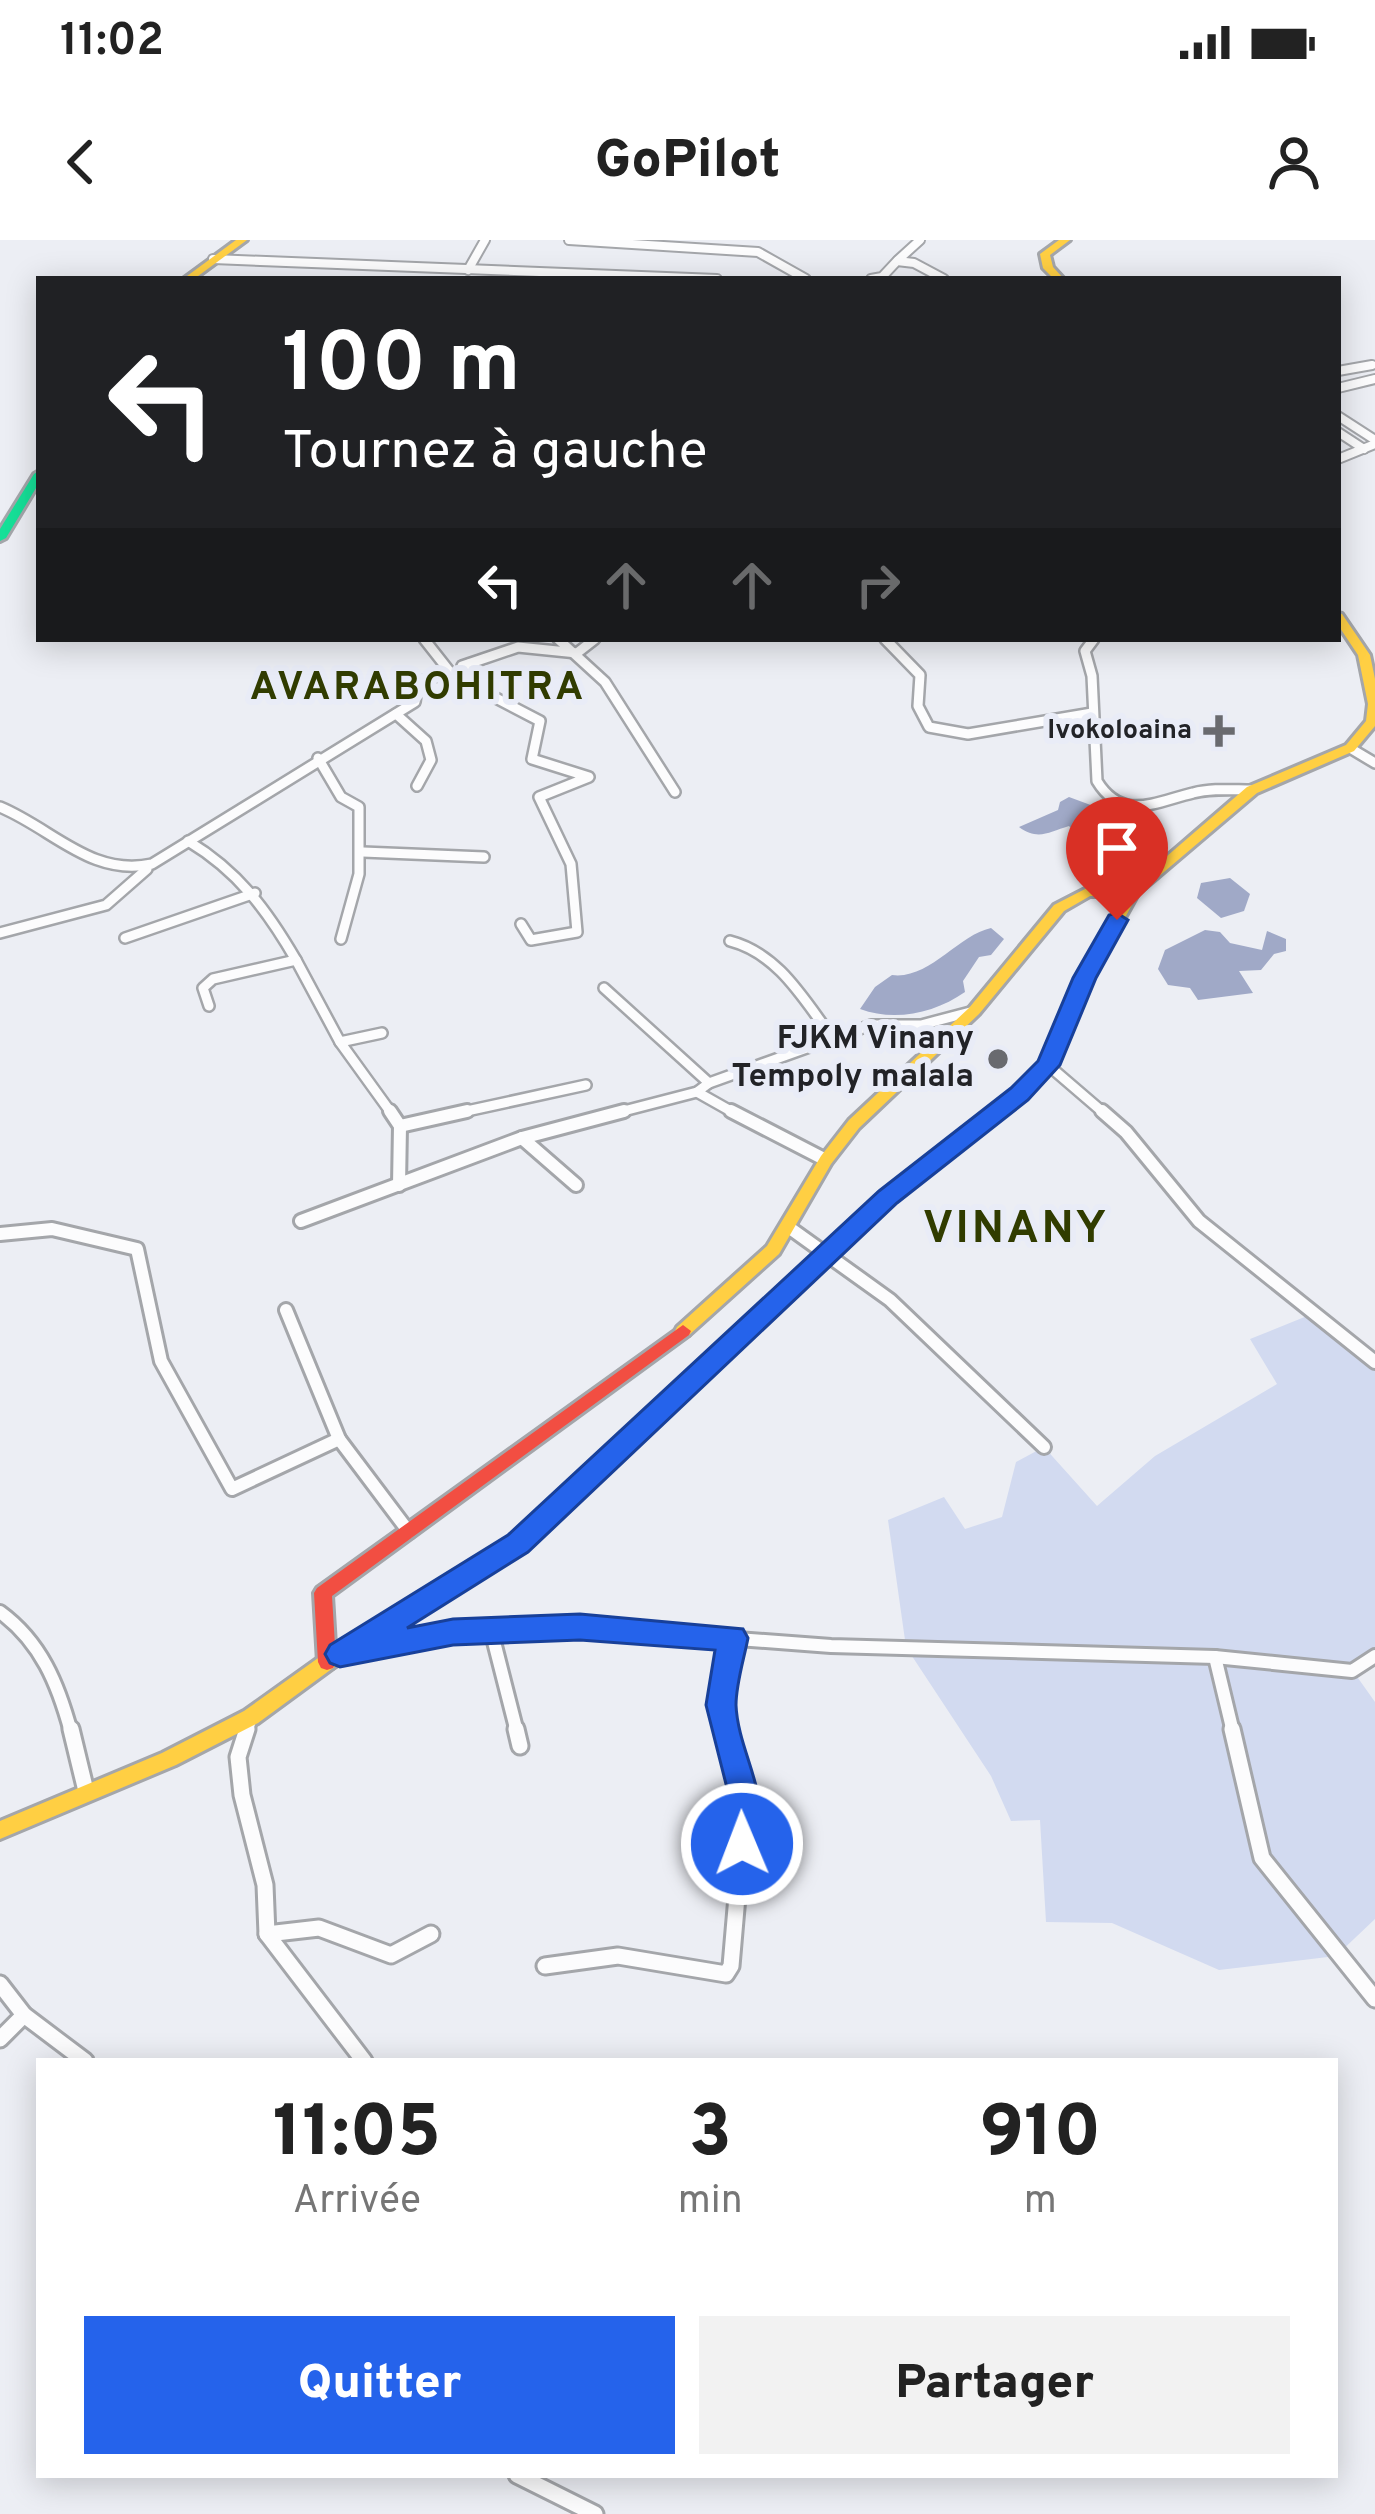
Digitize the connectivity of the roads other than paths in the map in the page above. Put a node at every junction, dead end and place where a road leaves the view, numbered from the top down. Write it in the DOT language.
graph roads {
  1 [pos="242,240"];
  2 [pos="485,240"];
  3 [pos="569,240"];
  4 [pos="741,240"];
  5 [pos="920,240"];
  6 [pos="1065,240"];
  7 [pos="775,256"];
  8 [pos="212,260"];
  9 [pos="897,261"];
  10 [pos="924,268"];
  11 [pos="464,273"];
  12 [pos="192,276"];
  13 [pos="590,276"];
  14 [pos="800,276"];
  15 [pos="883,276"];
  16 [pos="887,276"];
  17 [pos="939,276"];
  18 [pos="1056,276"];
  19 [pos="1372,365"];
  20 [pos="1341,370"];
  21 [pos="1375,379"];
  22 [pos="1341,387"];
  23 [pos="1341,418"];
  24 [pos="1341,434"];
  25 [pos="1375,442"];
  26 [pos="1364,448"];
  27 [pos="1341,458"];
  28 [pos="36,479"];
  29 [pos="0,538"];
  30 [pos="1341,620"];
  31 [pos="426,642"];
  32 [pos="562,642"];
  33 [pos="591,642"];
  34 [pos="888,642"];
  35 [pos="1092,642"];
  36 [pos="577,653"];
  37 [pos="1369,655"];
  38 [pos="469,664"];
  39 [pos="449,672"];
  40 [pos="1092,713"];
  41 [pos="396,714"];
  42 [pos="1350,748"];
  43 [pos="318,758"];
  44 [pos="1375,764"];
  45 [pos="417,786"];
  46 [pos="1252,790"];
  47 [pos="675,792"];
  48 [pos="0,807"];
  49 [pos="188,842"];
  50 [pos="363,852"];
  51 [pos="484,857"];
  52 [pos="152,864"];
  53 [pos="1133,892"];
  54 [pos="255,893"];
  55 [pos="521,924"];
  56 [pos="0,934"];
  57 [pos="125,938"];
  58 [pos="341,939"];
  59 [pos="730,941"];
  60 [pos="296,960"];
  61 [pos="604,988"];
  62 [pos="209,1006"];
  63 [pos="974,1012"];
  64 [pos="382,1033"];
  65 [pos="836,1041"];
  66 [pos="340,1042"];
  67 [pos="1048,1065"];
  68 [pos="710,1084"];
  69 [pos="586,1085"];
  70 [pos="697,1092"];
  71 [pos="400,1126"];
  72 [pos="522,1138"];
  73 [pos="826,1160"];
  74 [pos="398,1185"];
  75 [pos="576,1185"];
  76 [pos="302,1221"];
  77 [pos="788,1226"];
  78 [pos="0,1234"];
  79 [pos="829,1250"];
  80 [pos="286,1310"];
  81 [pos="1375,1362"];
  82 [pos="340,1439"];
  83 [pos="1044,1447"];
  84 [pos="409,1532"];
  85 [pos="0,1612"];
  86 [pos="491,1630"];
  87 [pos="733,1638"];
  88 [pos="1375,1656"];
  89 [pos="1215,1657"];
  90 [pos="334,1658"];
  91 [pos="251,1717"];
  92 [pos="520,1746"];
  93 [pos="86,1791"];
  94 [pos="0,1830"];
  95 [pos="267,1934"];
  96 [pos="431,1934"];
  97 [pos="545,1966"];
  98 [pos="0,1984"];
  99 [pos="1375,1999"];
  100 [pos="24,2015"];
  101 [pos="0,2039"];
  102 [pos="81,2058"];
  103 [pos="362,2058"];
  104 [pos="523,2478"];
  105 [pos="595,2514"];
  1 -- 8 [label="street"];
  2 -- 11 [label="street"];
  3 -- 7 [label="street"];
  4 -- 7 [label="street"];
  5 -- 9 [label="street"];
  6 -- 18 [label="street"];
  7 -- 14 [label="street"];
  8 -- 11 [label="street"];
  8 -- 12 [label="street"];
  9 -- 10 [label="street"];
  9 -- 15 [label="street"];
  10 -- 16 [label="street"];
  10 -- 17 [label="street"];
  11 -- 13 [label="street"];
  19 -- 20 [label="street"];
  21 -- 22 [label="street"];
  23 -- 25 [label="street"];
  24 -- 26 [label="street"];
  25 -- 26 [label="street"];
  26 -- 27 [label="street"];
  28 -- 29 [label="street"];
  30 -- 37 [label="street"];
  31 -- 39 [label="street"];
  32 -- 36 [label="street"];
  33 -- 36 [label="street"];
  34 -- 40 [label="street"];
  35 -- 40 [label="street"];
  36 -- 38 [label="street"];
  36 -- 47 [label="street"];
  37 -- 42 [label="street"];
  38 -- 39 [label="street"];
  38 -- 55 [label="street"];
  39 -- 41 [label="street"];
  40 -- 46 [label="street"];
  41 -- 43 [label="street"];
  41 -- 45 [label="street"];
  42 -- 44 [label="street"];
  42 -- 46 [label="street"];
  43 -- 49 [label="street"];
  43 -- 50 [label="street"];
  46 -- 53 [label="street"];
  48 -- 52 [label="street"];
  49 -- 52 [label="street"];
  49 -- 54 [label="street"];
  50 -- 51 [label="street"];
  50 -- 58 [label="street"];
  52 -- 56 [label="street"];
  53 -- 63 [label="street"];
  53 -- 67 [label="street"];
  54 -- 57 [label="street"];
  54 -- 60 [label="street"];
  59 -- 65 [label="street"];
  60 -- 62 [label="street"];
  60 -- 66 [label="street"];
  61 -- 68 [label="street"];
  63 -- 65 [label="street"];
  63 -- 73 [label="street"];
  64 -- 66 [label="street"];
  65 -- 68 [label="street"];
  66 -- 71 [label="street"];
  67 -- 79 [label="street"];
  67 -- 81 [label="street"];
  68 -- 70 [label="street"];
  69 -- 71 [label="street"];
  70 -- 72 [label="street"];
  70 -- 73 [label="street"];
  71 -- 74 [label="street"];
  72 -- 74 [label="street"];
  72 -- 75 [label="street"];
  73 -- 77 [label="street"];
  74 -- 76 [label="street"];
  77 -- 79 [label="street"];
  77 -- 84 [label="street"];
  78 -- 82 [label="street"];
  79 -- 83 [label="street"];
  79 -- 90 [label="street"];
  80 -- 82 [label="street"];
  82 -- 84 [label="street"];
  84 -- 90 [label="street"];
  85 -- 93 [label="street"];
  86 -- 87 [label="street"];
  86 -- 90 [label="street"];
  86 -- 92 [label="street"];
  87 -- 89 [label="street"];
  87 -- 97 [label="street"];
  88 -- 89 [label="street"];
  89 -- 99 [label="street"];
  90 -- 91 [label="street"];
  91 -- 93 [label="street"];
  91 -- 95 [label="street"];
  93 -- 94 [label="street"];
  95 -- 96 [label="street"];
  95 -- 103 [label="street"];
  98 -- 100 [label="street"];
  100 -- 101 [label="street"];
  100 -- 102 [label="street"];
  104 -- 105 [label="street"];
}
